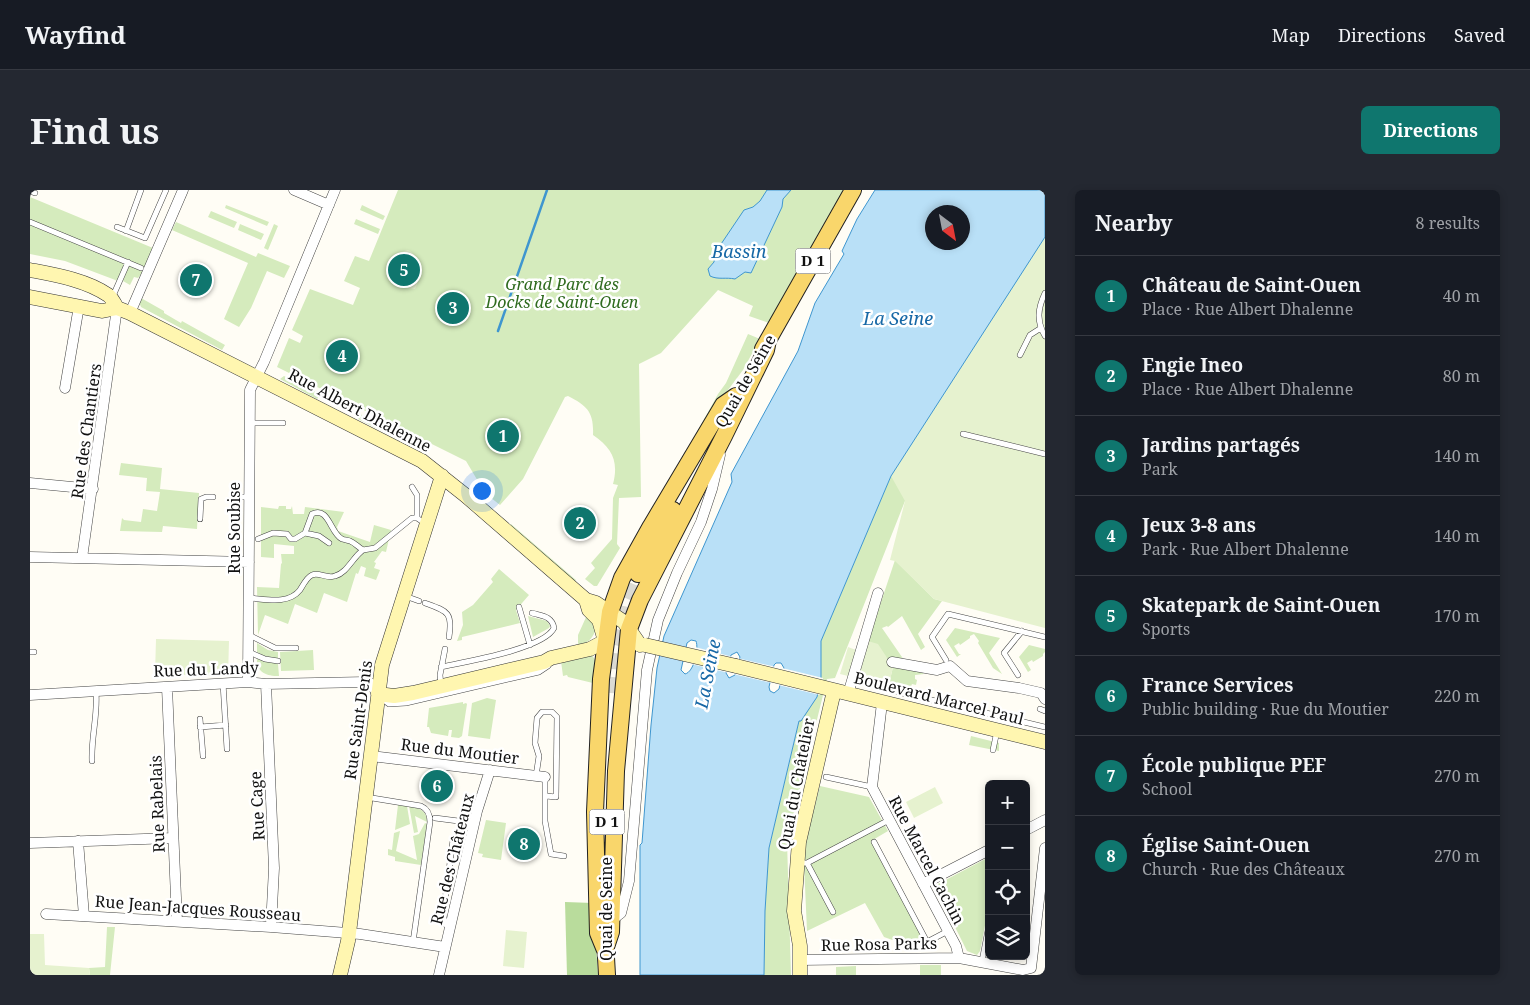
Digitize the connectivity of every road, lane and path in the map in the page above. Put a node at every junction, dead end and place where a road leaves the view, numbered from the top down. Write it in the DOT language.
graph roads {
  1 [pos="141,190"];
  2 [pos="166,190"];
  3 [pos="183,190"];
  4 [pos="294,190"];
  5 [pos="335,190"];
  6 [pos="853,190"];
  7 [pos="329,205"];
  8 [pos="30,222"];
  9 [pos="117,227"];
  10 [pos="126,231"];
  11 [pos="128,262"];
  12 [pos="141,268"];
  13 [pos="30,270"];
  14 [pos="1045,293"];
  15 [pos="30,297"];
  16 [pos="79,306"];
  17 [pos="120,306"];
  18 [pos="1041,328"];
  19 [pos="1045,336"];
  20 [pos="768,340"];
  21 [pos="1020,355"];
  22 [pos="256,376"];
  23 [pos="65,388"];
  24 [pos="736,396"];
  25 [pos="250,423"];
  26 [pos="282,423"];
  27 [pos="963,434"];
  28 [pos="724,436"];
  29 [pos="1045,454"];
  30 [pos="442,476"];
  31 [pos="30,483"];
  32 [pos="412,487"];
  33 [pos="93,489"];
  34 [pos="213,497"];
  35 [pos="232,497"];
  36 [pos="249,497"];
  37 [pos="200,519"];
  38 [pos="422,521"];
  39 [pos="305,533"];
  40 [pos="258,539"];
  41 [pos="329,543"];
  42 [pos="363,550"];
  43 [pos="30,558"];
  44 [pos="82,558"];
  45 [pos="249,562"];
  46 [pos="638,574"];
  47 [pos="878,593"];
  48 [pos="404,596"];
  49 [pos="249,598"];
  50 [pos="586,600"];
  51 [pos="519,607"];
  52 [pos="610,612"];
  53 [pos="532,613"];
  54 [pos="1022,631"];
  55 [pos="249,635"];
  56 [pos="449,637"];
  57 [pos="1045,637"];
  58 [pos="636,640"];
  59 [pos="605,641"];
  60 [pos="530,645"];
  61 [pos="296,648"];
  62 [pos="445,649"];
  63 [pos="249,652"];
  64 [pos="562,656"];
  65 [pos="946,660"];
  66 [pos="278,661"];
  67 [pos="892,662"];
  68 [pos="441,667"];
  69 [pos="1018,676"];
  70 [pos="248,682"];
  71 [pos="223,683"];
  72 [pos="266,684"];
  73 [pos="441,686"];
  74 [pos="167,687"];
  75 [pos="829,689"];
  76 [pos="96,692"];
  77 [pos="898,692"];
  78 [pos="611,693"];
  79 [pos="378,694"];
  80 [pos="848,694"];
  81 [pos="30,695"];
  82 [pos="1045,699"];
  83 [pos="882,703"];
  84 [pos="200,719"];
  85 [pos="226,725"];
  86 [pos="200,727"];
  87 [pos="1045,727"];
  88 [pos="997,730"];
  89 [pos="1043,739"];
  90 [pos="227,749"];
  91 [pos="993,750"];
  92 [pos="203,756"];
  93 [pos="371,756"];
  94 [pos="92,761"];
  95 [pos="490,770"];
  96 [pos="541,776"];
  97 [pos="826,777"];
  98 [pos="872,787"];
  99 [pos="546,796"];
  100 [pos="366,797"];
  101 [pos="435,818"];
  102 [pos="890,820"];
  103 [pos="1045,820"];
  104 [pos="474,823"];
  105 [pos="1030,828"];
  106 [pos="173,838"];
  107 [pos="78,841"];
  108 [pos="874,842"];
  109 [pos="30,843"];
  110 [pos="1045,848"];
  111 [pos="985,852"];
  112 [pos="564,856"];
  113 [pos="802,863"];
  114 [pos="923,884"];
  115 [pos="833,912"];
  116 [pos="46,914"];
  117 [pos="84,916"];
  118 [pos="612,920"];
  119 [pos="177,921"];
  120 [pos="271,927"];
  121 [pos="450,928"];
  122 [pos="948,931"];
  123 [pos="348,933"];
  124 [pos="413,942"];
  125 [pos="445,947"];
  126 [pos="605,950"];
  127 [pos="985,951"];
  128 [pos="959,958"];
  129 [pos="800,960"];
  130 [pos="982,961"];
  131 [pos="340,975"];
  132 [pos="439,975"];
  133 [pos="607,975"];
  134 [pos="800,975"];
  1 -- 10 [label="lane"];
  2 -- 10 [label="lane"];
  3 -- 17 [label="street, Rue des Chantiers"];
  4 -- 7 [label="street"];
  5 -- 7 [label="street, Rue Soubise"];
  6 -- 20 [label="main road, Quai de Seine / D 1"];
  7 -- 22 [label="street, Rue Soubise"];
  8 -- 11 [label="lane"];
  9 -- 10 [label="lane"];
  11 -- 12 [label="lane"];
  11 -- 17 [label="lane"];
  13 -- 17 [label="main road, Rue Albert Dhalenne"];
  14 -- 18 [label="lane"];
  15 -- 16 [label="main road, Rue Albert Dhalenne"];
  16 -- 17 [label="main road, Rue Albert Dhalenne"];
  16 -- 23 [label="street"];
  17 -- 22 [label="main road, Rue Albert Dhalenne"];
  17 -- 33 [label="street, Rue des Chantiers"];
  18 -- 19 [label="lane"];
  18 -- 21 [label="lane"];
  20 -- 24 [label="main road, Quai de Seine / D 1"];
  20 -- 28 [label="main road"];
  22 -- 25 [label="street, Rue Soubise"];
  22 -- 30 [label="main road, Rue Albert Dhalenne"];
  24 -- 46 [label="main road, Quai de Seine / D 1"];
  24 -- 52 [label="main road"];
  25 -- 26 [label="lane"];
  25 -- 36 [label="street, Rue Soubise"];
  27 -- 29 [label="lane"];
  28 -- 58 [label="main road"];
  28 -- 118 [label="street"];
  30 -- 38 [label="main road, Rue Saint-Denis"];
  30 -- 50 [label="main road, Rue Albert Dhalenne"];
  31 -- 33 [label="street"];
  32 -- 38 [label="lane"];
  33 -- 44 [label="street, Rue des Chantiers"];
  34 -- 37 [label="lane"];
  35 -- 36 [label="lane"];
  36 -- 45 [label="street, Rue Soubise"];
  38 -- 42 [label="lane"];
  38 -- 48 [label="main road, Rue Saint-Denis"];
  39 -- 40 [label="lane"];
  39 -- 41 [label="lane"];
  39 -- 42 [label="lane"];
  42 -- 49 [label="lane"];
  43 -- 44 [label="street"];
  44 -- 45 [label="street"];
  45 -- 49 [label="street, Rue Soubise"];
  47 -- 80 [label="street"];
  48 -- 56 [label="lane"];
  48 -- 79 [label="main road, Rue Saint-Denis"];
  49 -- 55 [label="street, Rue Soubise"];
  50 -- 52 [label="main road, Rue Albert Dhalenne"];
  50 -- 59 [label="main road, Rue Albert Dhalenne"];
  51 -- 60 [label="lane"];
  52 -- 58 [label="main road, Rue Albert Dhalenne"];
  52 -- 59 [label="main road"];
  53 -- 60 [label="lane"];
  54 -- 57 [label="lane"];
  54 -- 65 [label="lane"];
  54 -- 69 [label="lane"];
  55 -- 61 [label="lane"];
  55 -- 63 [label="street, Rue Soubise"];
  58 -- 59 [label="main road, Boulevard Marcel Paul"];
  58 -- 75 [label="main road, Boulevard Marcel Paul, bridge"];
  58 -- 118 [label="main road"];
  59 -- 64 [label="main road, Rue du Landy"];
  59 -- 126 [label="main road"];
  60 -- 68 [label="lane"];
  62 -- 68 [label="lane"];
  63 -- 66 [label="lane"];
  63 -- 70 [label="street, Rue Soubise"];
  64 -- 73 [label="main road, Rue du Landy"];
  64 -- 79 [label="lane, Rue du Landy"];
  67 -- 82 [label="street"];
  68 -- 73 [label="lane"];
  70 -- 71 [label="street, Rue du Landy"];
  70 -- 72 [label="street, Rue du Landy"];
  71 -- 74 [label="street, Rue du Landy"];
  71 -- 85 [label="lane"];
  72 -- 79 [label="street, Rue du Landy"];
  72 -- 120 [label="street, Rue Cage"];
  73 -- 79 [label="main road, Rue du Landy"];
  74 -- 76 [label="street, Rue du Landy"];
  74 -- 106 [label="street, Rue Rabelais"];
  75 -- 80 [label="main road, Boulevard Marcel Paul"];
  75 -- 113 [label="main road, Quai du Châtelier"];
  76 -- 81 [label="street, Rue du Landy"];
  76 -- 94 [label="lane"];
  77 -- 87 [label="lane"];
  78 -- 126 [label="main road, Quai de Seine / D 1"];
  79 -- 93 [label="main road, Rue Saint-Denis"];
  80 -- 83 [label="main road, Boulevard Marcel Paul"];
  83 -- 88 [label="main road, Boulevard Marcel Paul"];
  83 -- 98 [label="street, Rue Marcel Cachin"];
  84 -- 86 [label="lane"];
  85 -- 86 [label="lane"];
  85 -- 90 [label="lane"];
  86 -- 92 [label="lane"];
  88 -- 89 [label="main road, Boulevard Marcel Paul"];
  88 -- 91 [label="lane"];
  93 -- 95 [label="street, Rue du Moutier"];
  93 -- 100 [label="main road, Rue Saint-Denis"];
  95 -- 96 [label="street, Rue du Moutier"];
  95 -- 104 [label="street, Rue des Châteaux"];
  96 -- 99 [label="lane"];
  96 -- 99 [label="lane"];
  97 -- 98 [label="lane"];
  98 -- 102 [label="street, Rue Marcel Cachin"];
  99 -- 112 [label="lane"];
  100 -- 123 [label="main road, Rue Saint-Denis"];
  100 -- 124 [label="lane"];
  101 -- 104 [label="lane"];
  102 -- 113 [label="lane"];
  102 -- 114 [label="street, Rue Marcel Cachin"];
  103 -- 105 [label="street"];
  104 -- 121 [label="street, Rue des Châteaux"];
  104 -- 121 [label="lane"];
  106 -- 107 [label="street"];
  106 -- 119 [label="street, Rue Rabelais"];
  107 -- 109 [label="street"];
  107 -- 117 [label="street"];
  108 -- 122 [label="lane"];
  110 -- 130 [label="street"];
  111 -- 114 [label="street"];
  113 -- 115 [label="lane"];
  113 -- 129 [label="main road, Quai du Châtelier"];
  114 -- 122 [label="street, Rue Marcel Cachin"];
  116 -- 117 [label="street, Rue Jean-Jacques Rousseau"];
  117 -- 119 [label="street, Rue Jean-Jacques Rousseau"];
  118 -- 126 [label="main road"];
  119 -- 120 [label="street, Rue Jean-Jacques Rousseau"];
  120 -- 123 [label="street, Rue Jean-Jacques Rousseau"];
  121 -- 125 [label="street, Rue des Châteaux"];
  122 -- 128 [label="street, Rue Marcel Cachin"];
  123 -- 124 [label="street, Rue des Châteaux"];
  123 -- 131 [label="main road, Rue Saint-Denis"];
  124 -- 125 [label="street, Rue des Châteaux"];
  125 -- 132 [label="street"];
  126 -- 133 [label="main road, Quai de Seine"];
  127 -- 130 [label="lane"];
  128 -- 129 [label="street, Rue Rosa Parks"];
  128 -- 130 [label="street"];
  129 -- 134 [label="main road, Quai du Châtelier"];
}
